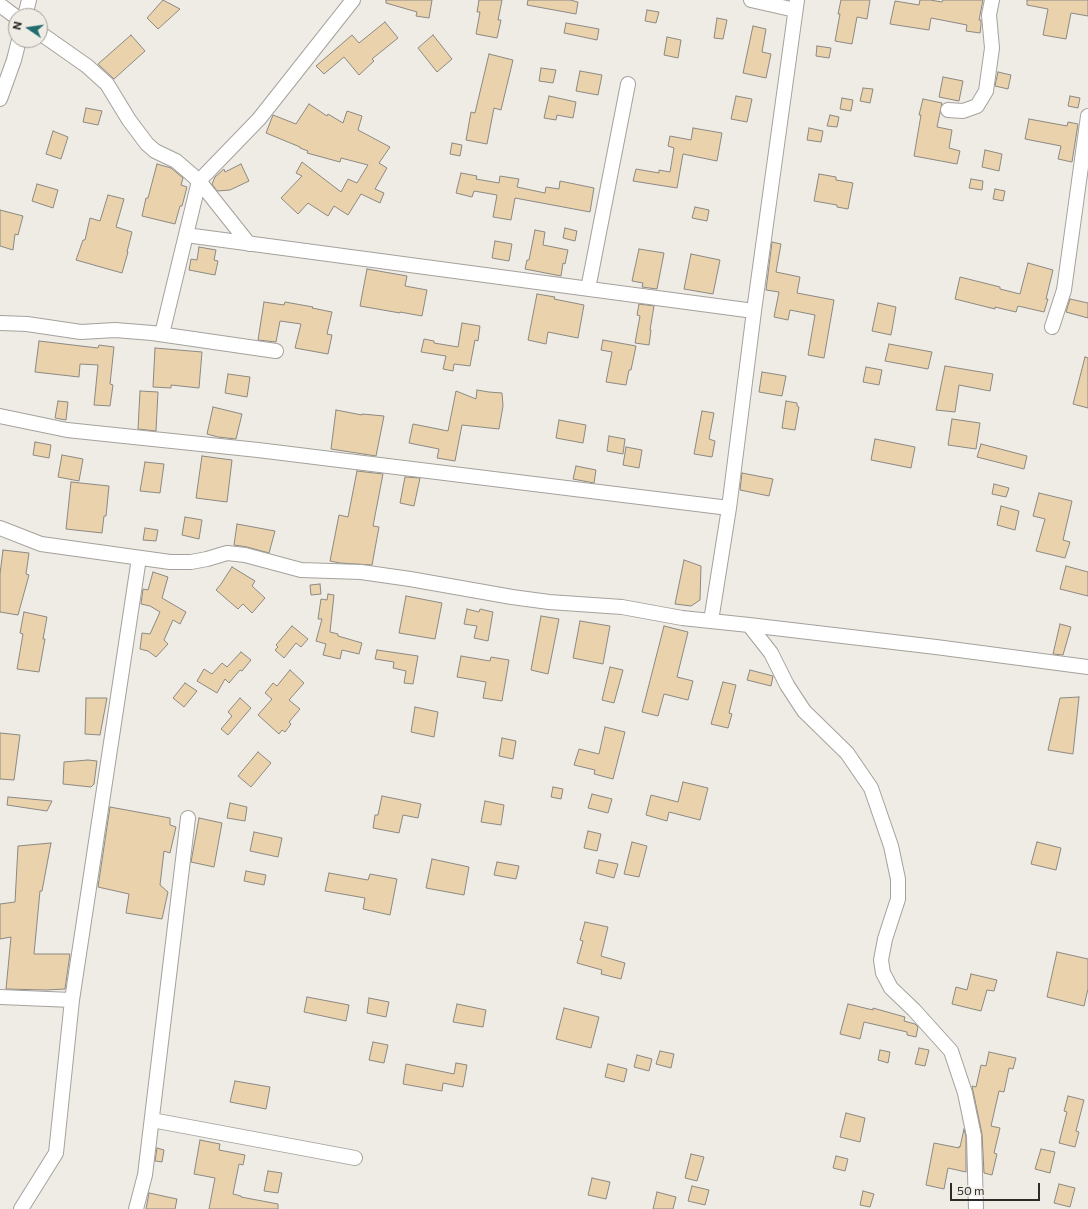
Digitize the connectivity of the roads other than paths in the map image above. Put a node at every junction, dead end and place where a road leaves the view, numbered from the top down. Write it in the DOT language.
graph roads {
  1 [pos="353,0"];
  2 [pos="751,0"];
  3 [pos="992,0"];
  4 [pos="796,5"];
  5 [pos="48,39"];
  6 [pos="17,48"];
  7 [pos="628,84"];
  8 [pos="0,99"];
  9 [pos="948,110"];
  10 [pos="1088,116"];
  11 [pos="199,181"];
  12 [pos="186,235"];
  13 [pos="249,244"];
  14 [pos="588,289"];
  15 [pos="754,311"];
  16 [pos="0,324"];
  17 [pos="1052,327"];
  18 [pos="162,334"];
  19 [pos="276,351"];
  20 [pos="0,416"];
  21 [pos="729,508"];
  22 [pos="0,528"];
  23 [pos="139,558"];
  24 [pos="711,621"];
  25 [pos="749,625"];
  26 [pos="1088,667"];
  27 [pos="188,818"];
  28 [pos="0,997"];
  29 [pos="72,1000"];
  30 [pos="152,1120"];
  31 [pos="355,1158"];
  32 [pos="21,1209"];
  33 [pos="136,1209"];
  34 [pos="976,1209"];
  1 -- 11 [label="street"];
  2 -- 4 [label="street"];
  3 -- 9 [label="street"];
  4 -- 15 [label="street"];
  5 -- 11 [label="street"];
  6 -- 8 [label="street"];
  7 -- 14 [label="street"];
  10 -- 17 [label="street"];
  11 -- 12 [label="street"];
  11 -- 13 [label="street"];
  12 -- 13 [label="street"];
  12 -- 18 [label="street"];
  13 -- 14 [label="street"];
  14 -- 15 [label="street"];
  15 -- 21 [label="street"];
  16 -- 18 [label="street"];
  18 -- 19 [label="street"];
  20 -- 21 [label="street"];
  21 -- 24 [label="street"];
  22 -- 23 [label="street"];
  23 -- 24 [label="street"];
  23 -- 29 [label="street"];
  24 -- 25 [label="street"];
  25 -- 26 [label="street"];
  25 -- 34 [label="street"];
  27 -- 30 [label="street"];
  28 -- 29 [label="street"];
  29 -- 32 [label="street"];
  30 -- 31 [label="street"];
  30 -- 33 [label="street"];
}
